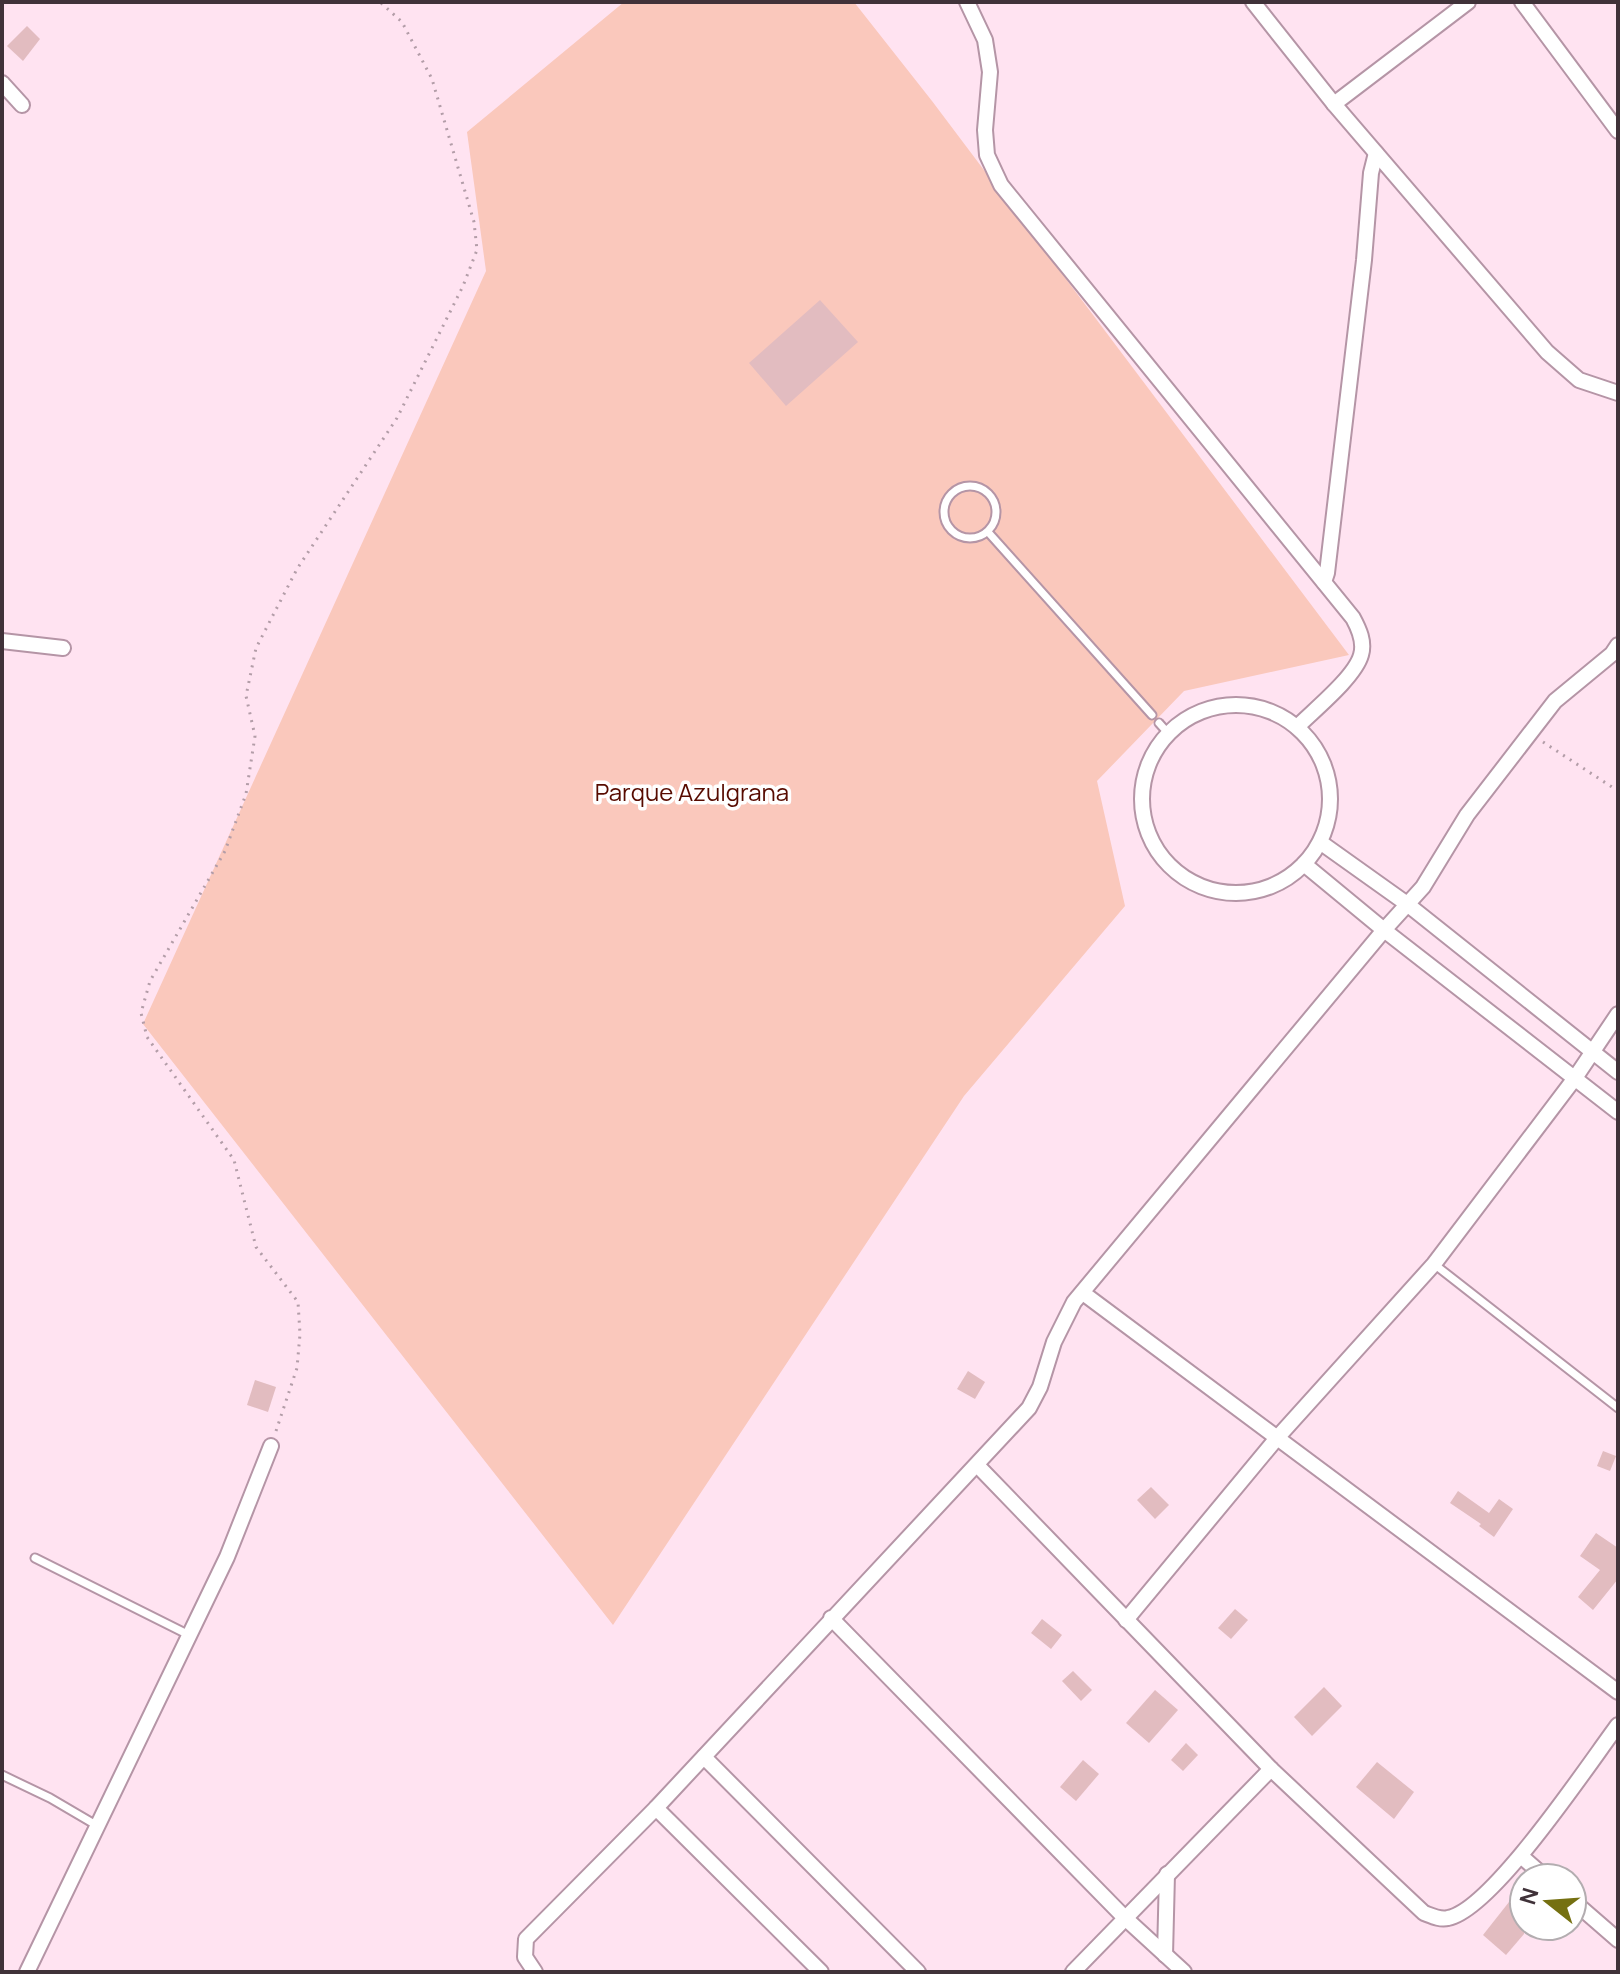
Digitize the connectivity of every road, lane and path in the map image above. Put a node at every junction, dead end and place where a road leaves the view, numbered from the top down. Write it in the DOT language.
graph roads {
  1 [pos="380,2"];
  2 [pos="967,2"];
  3 [pos="1253,2"];
  4 [pos="1468,2"];
  5 [pos="1522,2"];
  6 [pos="2,83"];
  7 [pos="1334,104"];
  8 [pos="22,105"];
  9 [pos="1618,131"];
  10 [pos="1376,153"];
  11 [pos="1618,393"];
  12 [pos="988,532"];
  13 [pos="1324,582"];
  14 [pos="2,641"];
  15 [pos="1618,645"];
  16 [pos="63,648"];
  17 [pos="1152,715"];
  18 [pos="1297,727"];
  19 [pos="1530,733"];
  20 [pos="1618,791"];
  21 [pos="1320,842"];
  22 [pos="1304,864"];
  23 [pos="1407,904"];
  24 [pos="1384,930"];
  25 [pos="1618,1014"];
  26 [pos="1591,1051"];
  27 [pos="1618,1072"];
  28 [pos="1575,1078"];
  29 [pos="1618,1112"];
  30 [pos="1434,1264"];
  31 [pos="1083,1293"];
  32 [pos="1618,1408"];
  33 [pos="1277,1438"];
  34 [pos="271,1446"];
  35 [pos="977,1465"];
  36 [pos="35,1558"];
  37 [pos="831,1618"];
  38 [pos="1126,1620"];
  39 [pos="189,1635"];
  40 [pos="1618,1692"];
  41 [pos="1618,1725"];
  42 [pos="704,1757"];
  43 [pos="1271,1769"];
  44 [pos="2,1775"];
  45 [pos="656,1808"];
  46 [pos="96,1825"];
  47 [pos="1521,1856"];
  48 [pos="1528,1862"];
  49 [pos="1167,1874"];
  50 [pos="1588,1914"];
  51 [pos="1124,1917"];
  52 [pos="1618,1940"];
  53 [pos="1165,1955"];
  54 [pos="27,1972"];
  55 [pos="535,1972"];
  56 [pos="821,1972"];
  57 [pos="918,1972"];
  58 [pos="1073,1972"];
  59 [pos="1184,1972"];
  1 -- 34 [label="path"];
  2 -- 13 [label="street"];
  3 -- 7 [label="street"];
  4 -- 7 [label="street"];
  5 -- 9 [label="street"];
  6 -- 8 [label="street"];
  7 -- 10 [label="street"];
  10 -- 11 [label="street"];
  10 -- 13 [label="street"];
  12 -- 12 [label="lane"];
  12 -- 17 [label="lane"];
  13 -- 18 [label="street"];
  14 -- 16 [label="street"];
  15 -- 19 [label="street"];
  18 -- 21 [label="street"];
  18 -- 22 [label="street"];
  19 -- 20 [label="path"];
  19 -- 23 [label="street"];
  21 -- 22 [label="street"];
  21 -- 23 [label="street"];
  22 -- 24 [label="street"];
  23 -- 24 [label="street"];
  23 -- 26 [label="street"];
  24 -- 28 [label="street"];
  24 -- 31 [label="street"];
  25 -- 26 [label="street"];
  26 -- 27 [label="street"];
  26 -- 28 [label="street"];
  28 -- 29 [label="street"];
  28 -- 30 [label="street"];
  30 -- 32 [label="lane"];
  30 -- 33 [label="street"];
  31 -- 33 [label="street"];
  31 -- 35 [label="street"];
  33 -- 38 [label="street"];
  33 -- 40 [label="street"];
  34 -- 39 [label="street"];
  35 -- 37 [label="street"];
  35 -- 38 [label="street"];
  36 -- 39 [label="lane"];
  37 -- 42 [label="street"];
  37 -- 51 [label="street"];
  38 -- 43 [label="street"];
  39 -- 46 [label="street"];
  41 -- 47 [label="street"];
  42 -- 45 [label="street"];
  42 -- 57 [label="street"];
  43 -- 47 [label="street"];
  43 -- 49 [label="street"];
  44 -- 46 [label="lane"];
  45 -- 55 [label="street"];
  45 -- 56 [label="street"];
  46 -- 54 [label="street"];
  47 -- 48 [label="street"];
  49 -- 51 [label="street"];
  49 -- 53 [label="street"];
  50 -- 52 [label="street"];
  51 -- 53 [label="street"];
  51 -- 58 [label="street"];
  53 -- 59 [label="street"];
}
